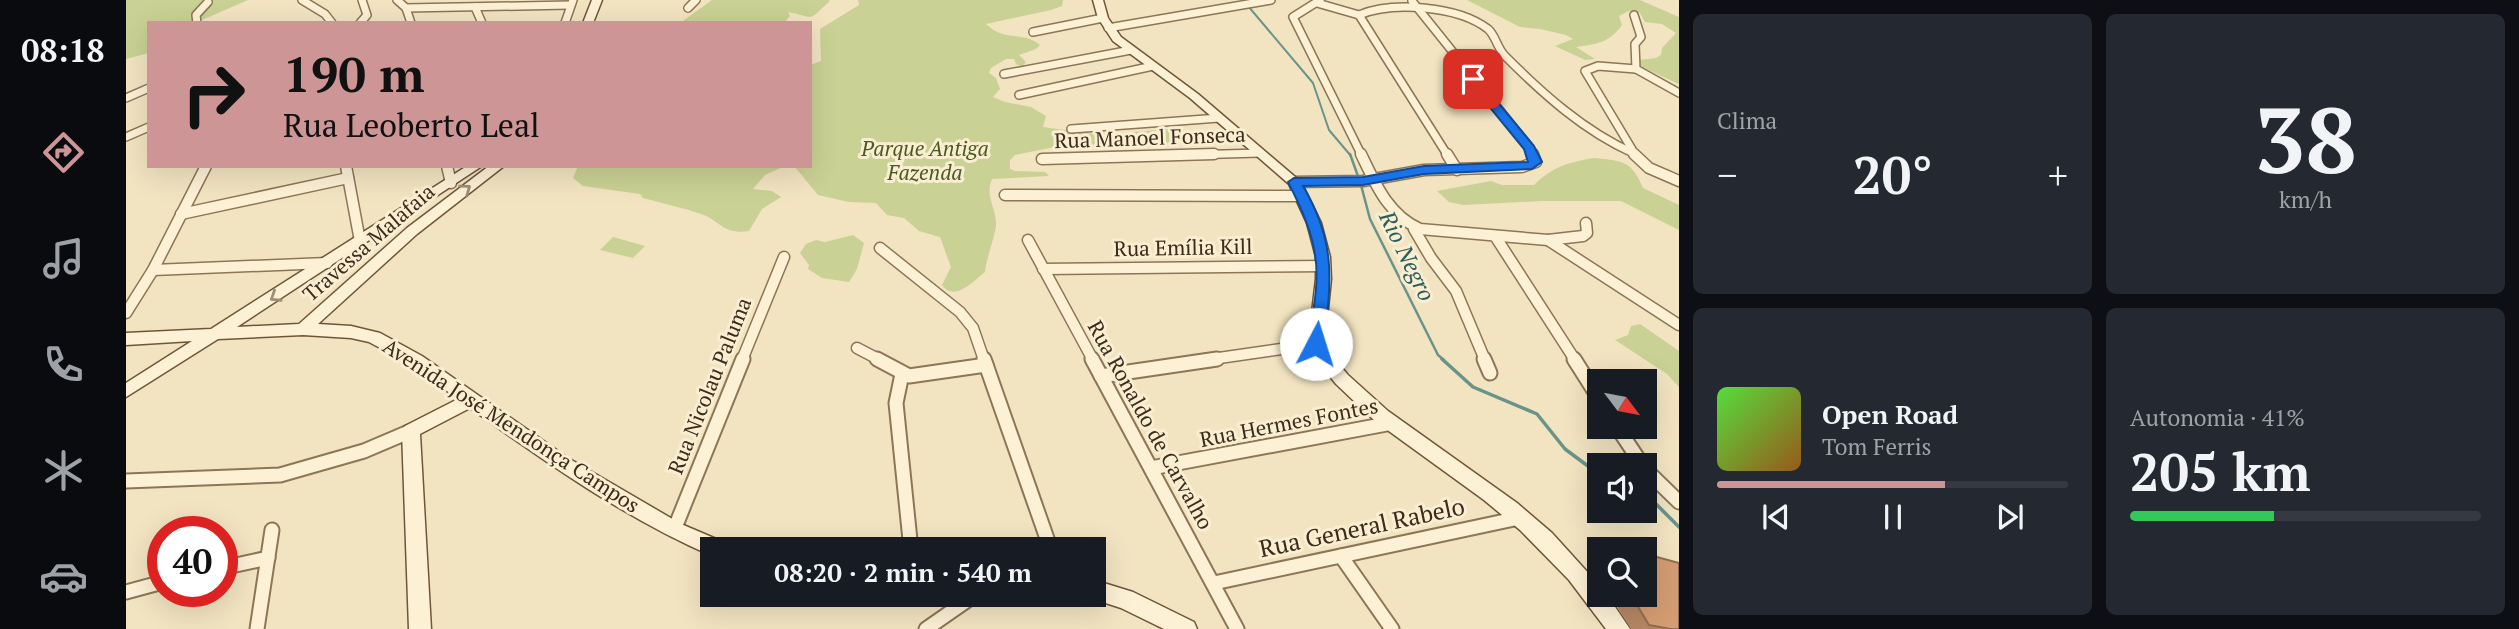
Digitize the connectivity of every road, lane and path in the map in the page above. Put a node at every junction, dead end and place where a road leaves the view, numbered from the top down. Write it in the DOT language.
graph roads {
  1 [pos="302,0"];
  2 [pos="362,0"];
  3 [pos="397,0"];
  4 [pos="597,0"];
  5 [pos="696,0"];
  6 [pos="1098,0"];
  7 [pos="1271,0"];
  8 [pos="1412,1"];
  9 [pos="208,2"];
  10 [pos="571,2"];
  11 [pos="1319,2"];
  12 [pos="475,7"];
  13 [pos="406,8"];
  14 [pos="688,8"];
  15 [pos="1359,15"];
  16 [pos="1634,15"];
  17 [pos="197,21"];
  18 [pos="330,21"];
  19 [pos="362,21"];
  20 [pos="410,21"];
  21 [pos="481,21"];
  22 [pos="566,21"];
  23 [pos="588,21"];
  24 [pos="1106,23"];
  25 [pos="1033,32"];
  26 [pos="1131,50"];
  27 [pos="1153,66"];
  28 [pos="1636,69"];
  29 [pos="1004,74"];
  30 [pos="126,88"];
  31 [pos="144,90"];
  32 [pos="1676,92"];
  33 [pos="1019,95"];
  34 [pos="126,98"];
  35 [pos="1679,99"];
  36 [pos="1219,118"];
  37 [pos="147,128"];
  38 [pos="1071,129"];
  39 [pos="126,137"];
  40 [pos="1260,153"];
  41 [pos="1633,153"];
  42 [pos="1042,159"];
  43 [pos="205,168"];
  44 [pos="346,168"];
  45 [pos="447,168"];
  46 [pos="472,168"];
  47 [pos="495,168"];
  48 [pos="1457,170"];
  49 [pos="348,178"];
  50 [pos="1368,181"];
  51 [pos="1679,181"];
  52 [pos="451,183"];
  53 [pos="1298,189"];
  54 [pos="1005,195"];
  55 [pos="181,214"];
  56 [pos="1586,223"];
  57 [pos="1414,229"];
  58 [pos="1495,236"];
  59 [pos="1028,240"];
  60 [pos="1548,240"];
  61 [pos="360,241"];
  62 [pos="880,248"];
  63 [pos="783,257"];
  64 [pos="327,263"];
  65 [pos="1324,266"];
  66 [pos="153,270"];
  67 [pos="1044,270"];
  68 [pos="126,313"];
  69 [pos="1679,325"];
  70 [pos="303,329"];
  71 [pos="219,332"];
  72 [pos="126,339"];
  73 [pos="1316,344"];
  74 [pos="857,348"];
  75 [pos="986,365"];
  76 [pos="1490,373"];
  77 [pos="902,374"];
  78 [pos="1101,376"];
  79 [pos="1587,380"];
  80 [pos="126,391"];
  81 [pos="470,400"];
  82 [pos="1392,422"];
  83 [pos="411,431"];
  84 [pos="1151,468"];
  85 [pos="126,481"];
  86 [pos="1657,483"];
  87 [pos="1679,502"];
  88 [pos="1520,517"];
  89 [pos="272,530"];
  90 [pos="674,530"];
  91 [pos="910,537"];
  92 [pos="1046,537"];
  93 [pos="700,541"];
  94 [pos="1341,556"];
  95 [pos="268,558"];
  96 [pos="238,565"];
  97 [pos="1214,583"];
  98 [pos="147,586"];
  99 [pos="126,592"];
  100 [pos="1106,593"];
  101 [pos="958,607"];
  102 [pos="257,629"];
  103 [pos="419,629"];
  104 [pos="926,629"];
  105 [pos="1186,629"];
  106 [pos="1237,629"];
  107 [pos="1392,629"];
  108 [pos="1619,629"];
  1 -- 18 [label="street"];
  2 -- 19 [label="street"];
  3 -- 13 [label="street"];
  4 -- 23 [label="main road"];
  5 -- 14 [label="street"];
  6 -- 24 [label="main road"];
  7 -- 24 [label="street"];
  8 -- 15 [label="street"];
  8 -- 41 [label="street"];
  8 -- 48 [label="street"];
  9 -- 17 [label="street"];
  10 -- 12 [label="street"];
  10 -- 22 [label="street"];
  11 -- 15 [label="street"];
  11 -- 50 [label="street"];
  12 -- 13 [label="street"];
  12 -- 21 [label="street"];
  13 -- 20 [label="street"];
  15 -- 48 [label="street"];
  16 -- 28 [label="street"];
  24 -- 25 [label="street"];
  24 -- 26 [label="main road"];
  26 -- 27 [label="main road"];
  26 -- 29 [label="street"];
  27 -- 33 [label="street"];
  27 -- 36 [label="main road"];
  28 -- 32 [label="street"];
  28 -- 41 [label="street"];
  30 -- 31 [label="street"];
  31 -- 34 [label="street"];
  32 -- 35 [label="street"];
  36 -- 38 [label="street"];
  36 -- 40 [label="main road"];
  37 -- 39 [label="street"];
  40 -- 42 [label="street, Rua Manoel Fonseca"];
  40 -- 53 [label="main road"];
  41 -- 51 [label="street"];
  43 -- 55 [label="street"];
  44 -- 49 [label="street"];
  45 -- 52 [label="street"];
  46 -- 52 [label="main road"];
  70 -- 47 [label="main road, Travessa Malafaia, one-way"];
  48 -- 50 [label="street"];
  49 -- 55 [label="street"];
  49 -- 61 [label="street"];
  50 -- 53 [label="street"];
  50 -- 57 [label="street"];
  52 -- 61 [label="main road"];
  53 -- 54 [label="street"];
  53 -- 65 [label="main road"];
  55 -- 66 [label="street"];
  56 -- 60 [label="street"];
  57 -- 58 [label="street"];
  57 -- 76 [label="street"];
  58 -- 60 [label="street"];
  58 -- 79 [label="street"];
  59 -- 67 [label="street, Rua Ronaldo de Carvalho"];
  60 -- 69 [label="street"];
  61 -- 64 [label="main road"];
  62 -- 75 [label="street"];
  63 -- 90 [label="street, Rua Nicolau Paluma"];
  64 -- 66 [label="street"];
  64 -- 71 [label="main road, one-way"];
  65 -- 67 [label="street, Rua Emília Kill"];
  65 -- 73 [label="main road"];
  66 -- 68 [label="street"];
  67 -- 78 [label="street, Rua Ronaldo de Carvalho"];
  70 -- 71 [label="main road, Avenida José Mendonça Campos"];
  70 -- 81 [label="main road, Avenida José Mendonça Campos"];
  71 -- 72 [label="main road, Avenida José Mendonça Campos"];
  71 -- 80 [label="main road"];
  73 -- 78 [label="street"];
  73 -- 82 [label="main road"];
  74 -- 77 [label="street"];
  75 -- 77 [label="street"];
  75 -- 92 [label="street"];
  77 -- 91 [label="street"];
  78 -- 84 [label="street, Rua Ronaldo de Carvalho"];
  81 -- 83 [label="main road"];
  81 -- 90 [label="main road, Avenida José Mendonça Campos"];
  82 -- 84 [label="street, Rua Hermes Fontes"];
  82 -- 88 [label="main road"];
  83 -- 85 [label="street"];
  83 -- 103 [label="main road"];
  84 -- 97 [label="street, Rua Ronaldo de Carvalho"];
  86 -- 87 [label="street"];
  88 -- 94 [label="street, Rua General Rabelo"];
  88 -- 108 [label="main road"];
  89 -- 95 [label="street"];
  90 -- 93 [label="main road, Avenida José Mendonça Campos"];
  94 -- 97 [label="street, Rua General Rabelo"];
  94 -- 107 [label="street"];
  95 -- 96 [label="street"];
  95 -- 102 [label="street"];
  97 -- 106 [label="street, Rua Ronaldo de Carvalho"];
  98 -- 99 [label="street"];
  100 -- 105 [label="main road"];
  101 -- 104 [label="street"];
}
